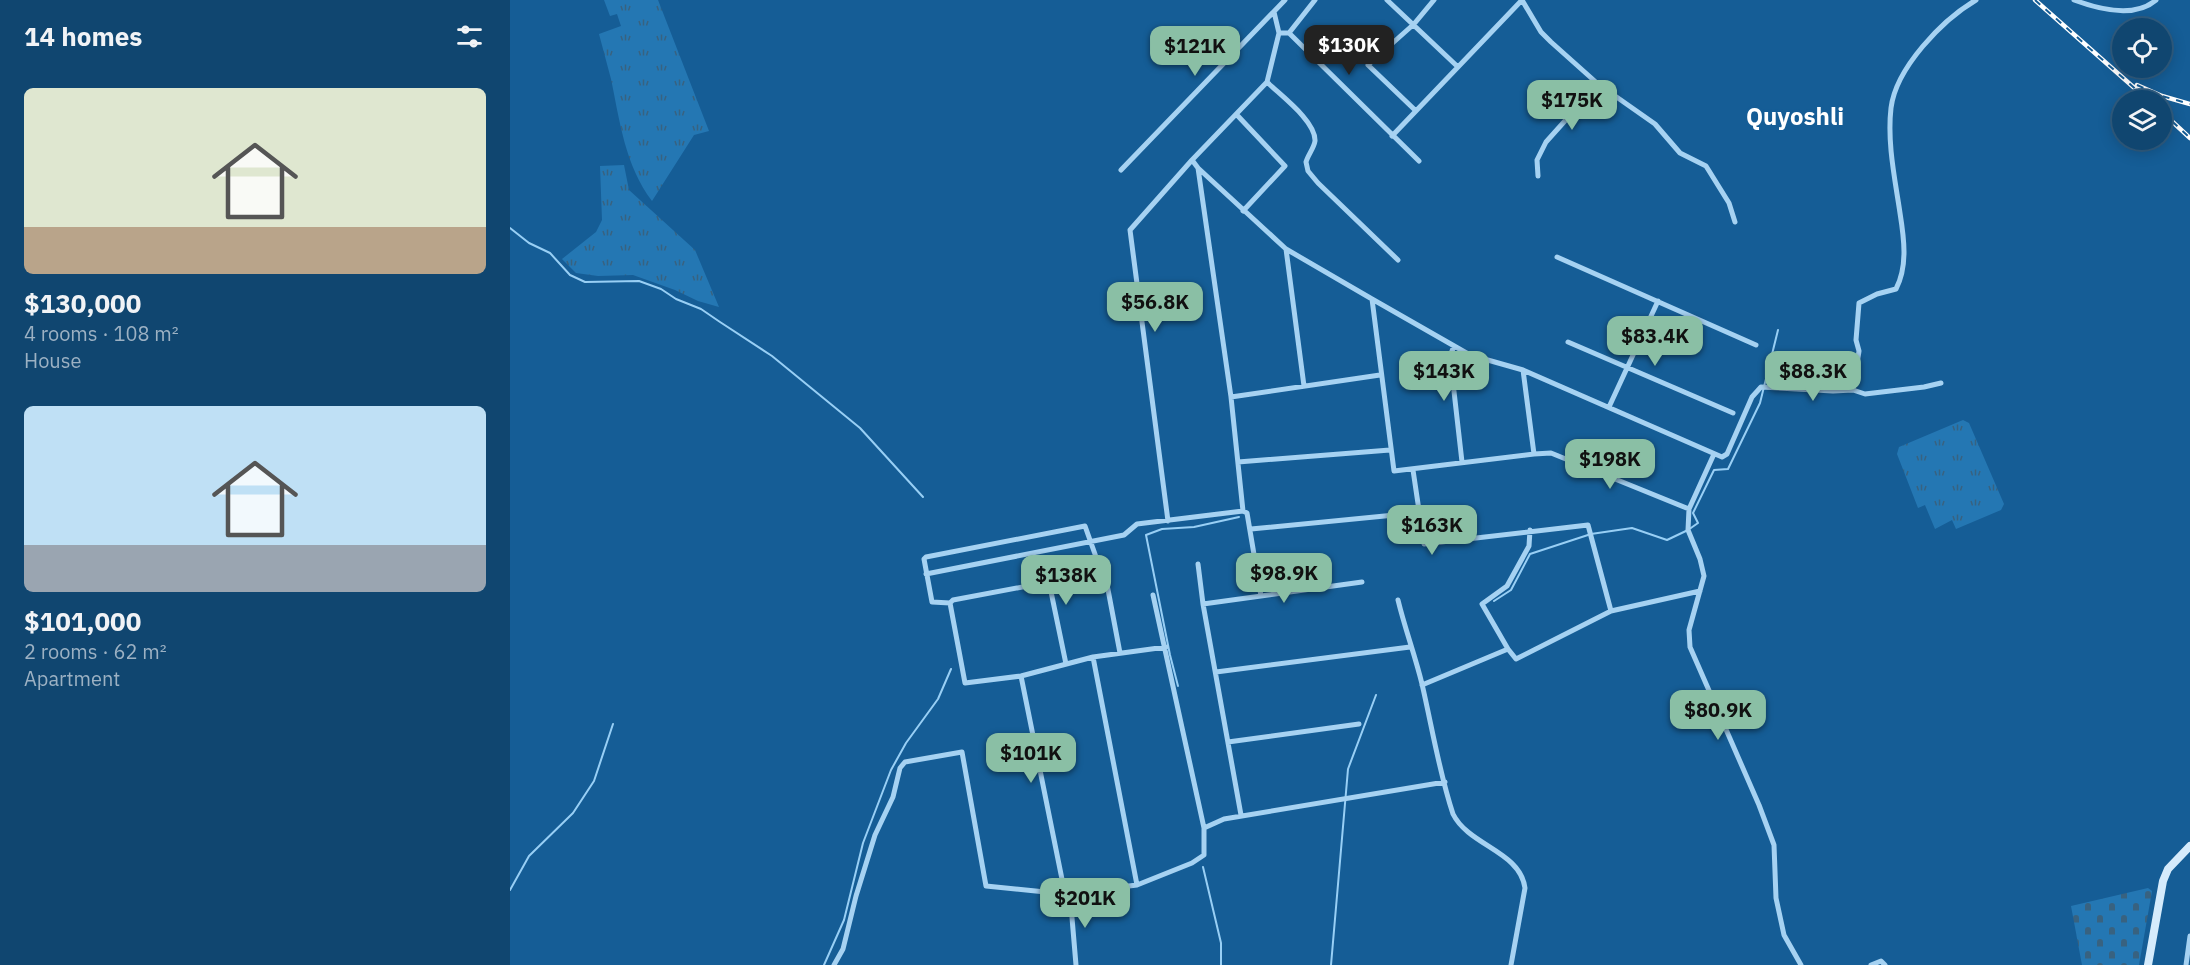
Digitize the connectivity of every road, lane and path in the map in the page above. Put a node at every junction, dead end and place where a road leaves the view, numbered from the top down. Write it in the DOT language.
graph roads {
  1 [pos="1285,0"];
  2 [pos="1315,0"];
  3 [pos="1387,0"];
  4 [pos="1434,0"];
  5 [pos="1522,0"];
  6 [pos="1976,0"];
  7 [pos="2074,0"];
  8 [pos="2154,1"];
  9 [pos="1274,12"];
  10 [pos="1414,24"];
  11 [pos="1279,33"];
  12 [pos="1289,33"];
  13 [pos="1458,67"];
  14 [pos="1267,82"];
  15 [pos="1598,84"];
  16 [pos="1416,111"];
  17 [pos="1237,115"];
  18 [pos="1392,136"];
  19 [pos="1192,160"];
  20 [pos="1419,161"];
  21 [pos="1198,168"];
  22 [pos="1121,170"];
  23 [pos="1538,176"];
  24 [pos="1244,211"];
  25 [pos="1735,222"];
  26 [pos="1286,249"];
  27 [pos="1557,257"];
  28 [pos="1398,260"];
  29 [pos="1372,299"];
  30 [pos="1658,301"];
  31 [pos="1568,342"];
  32 [pos="1756,345"];
  33 [pos="1454,346"];
  34 [pos="1628,367"];
  35 [pos="1523,370"];
  36 [pos="1380,375"];
  37 [pos="1941,383"];
  38 [pos="1304,386"];
  39 [pos="1852,390"];
  40 [pos="1231,397"];
  41 [pos="1609,407"];
  42 [pos="1733,413"];
  43 [pos="1390,450"];
  44 [pos="1534,454"];
  45 [pos="1714,454"];
  46 [pos="1238,462"];
  47 [pos="1462,462"];
  48 [pos="1413,470"];
  49 [pos="1689,509"];
  50 [pos="1243,512"];
  51 [pos="1405,514"];
  52 [pos="1168,521"];
  53 [pos="1251,529"];
  54 [pos="1530,531"];
  55 [pos="1091,542"];
  56 [pos="1198,564"];
  57 [pos="1101,571"];
  58 [pos="926,574"];
  59 [pos="1049,582"];
  60 [pos="1362,582"];
  61 [pos="1700,591"];
  62 [pos="1153,595"];
  63 [pos="1261,596"];
  64 [pos="1398,600"];
  65 [pos="950,603"];
  66 [pos="1203,604"];
  67 [pos="1611,611"];
  68 [pos="1166,646"];
  69 [pos="1410,647"];
  70 [pos="1508,649"];
  71 [pos="1120,652"];
  72 [pos="1093,657"];
  73 [pos="1066,664"];
  74 [pos="1216,672"];
  75 [pos="1022,676"];
  76 [pos="1422,685"];
  77 [pos="1359,724"];
  78 [pos="1228,742"];
  79 [pos="1445,782"];
  80 [pos="1241,815"];
  81 [pos="1204,828"];
  82 [pos="2190,846"];
  83 [pos="1137,885"];
  84 [pos="1068,894"];
  85 [pos="2190,936"];
  86 [pos="834,965"];
  87 [pos="1076,965"];
  88 [pos="1511,965"];
  89 [pos="1801,965"];
  90 [pos="1871,965"];
  91 [pos="1885,965"];
  92 [pos="2148,965"];
  93 [pos="2186,965"];
  1 -- 9 [label="street"];
  2 -- 12 [label="street"];
  3 -- 10 [label="street"];
  4 -- 10 [label="street"];
  5 -- 13 [label="street"];
  5 -- 15 [label="street"];
  6 -- 39 [label="street"];
  7 -- 8 [label="street"];
  9 -- 11 [label="street"];
  9 -- 22 [label="street"];
  10 -- 13 [label="street"];
  10 -- 16 [label="street"];
  11 -- 12 [label="street"];
  11 -- 14 [label="street"];
  12 -- 18 [label="street"];
  13 -- 16 [label="street"];
  14 -- 17 [label="street"];
  14 -- 28 [label="street"];
  15 -- 23 [label="street"];
  15 -- 25 [label="street"];
  16 -- 18 [label="street"];
  17 -- 19 [label="street"];
  17 -- 24 [label="street"];
  18 -- 20 [label="street"];
  19 -- 21 [label="street"];
  19 -- 52 [label="street"];
  21 -- 24 [label="street"];
  21 -- 40 [label="street"];
  24 -- 26 [label="street"];
  26 -- 29 [label="street"];
  26 -- 38 [label="street"];
  27 -- 30 [label="street"];
  29 -- 33 [label="street"];
  29 -- 36 [label="street"];
  30 -- 32 [label="street"];
  30 -- 34 [label="street"];
  31 -- 34 [label="street"];
  33 -- 35 [label="street"];
  33 -- 47 [label="street"];
  34 -- 41 [label="street"];
  34 -- 42 [label="street"];
  35 -- 41 [label="street"];
  35 -- 44 [label="street"];
  36 -- 38 [label="street"];
  36 -- 43 [label="street"];
  37 -- 39 [label="street"];
  38 -- 40 [label="street"];
  39 -- 45 [label="street"];
  40 -- 46 [label="street"];
  41 -- 45 [label="street"];
  43 -- 46 [label="street"];
  43 -- 48 [label="street"];
  44 -- 47 [label="street"];
  44 -- 49 [label="street"];
  45 -- 49 [label="street"];
  46 -- 50 [label="street"];
  47 -- 48 [label="street"];
  48 -- 54 [label="street"];
  49 -- 61 [label="street"];
  50 -- 52 [label="street"];
  50 -- 53 [label="street"];
  51 -- 53 [label="street"];
  52 -- 55 [label="street"];
  53 -- 63 [label="street"];
  54 -- 67 [label="street"];
  54 -- 70 [label="street"];
  55 -- 57 [label="street"];
  55 -- 58 [label="street"];
  55 -- 58 [label="street"];
  56 -- 66 [label="street"];
  57 -- 59 [label="street"];
  57 -- 71 [label="street"];
  58 -- 65 [label="street"];
  59 -- 65 [label="street"];
  59 -- 73 [label="street"];
  60 -- 63 [label="street"];
  61 -- 67 [label="street"];
  61 -- 89 [label="street"];
  62 -- 68 [label="street"];
  63 -- 66 [label="street"];
  64 -- 69 [label="street"];
  65 -- 75 [label="street"];
  66 -- 74 [label="street"];
  67 -- 70 [label="street"];
  68 -- 71 [label="street"];
  68 -- 81 [label="street"];
  69 -- 74 [label="street"];
  69 -- 76 [label="street"];
  70 -- 76 [label="street"];
  71 -- 72 [label="street"];
  72 -- 73 [label="street"];
  72 -- 83 [label="street"];
  73 -- 75 [label="street"];
  74 -- 78 [label="street"];
  75 -- 84 [label="street"];
  76 -- 79 [label="street"];
  77 -- 78 [label="street"];
  78 -- 80 [label="street"];
  79 -- 80 [label="street"];
  79 -- 88 [label="street"];
  80 -- 81 [label="street"];
  81 -- 83 [label="street"];
  82 -- 92 [label="main road"];
  83 -- 84 [label="street"];
  84 -- 86 [label="street"];
  84 -- 87 [label="street"];
  85 -- 93 [label="street"];
  90 -- 91 [label="street"];
}
